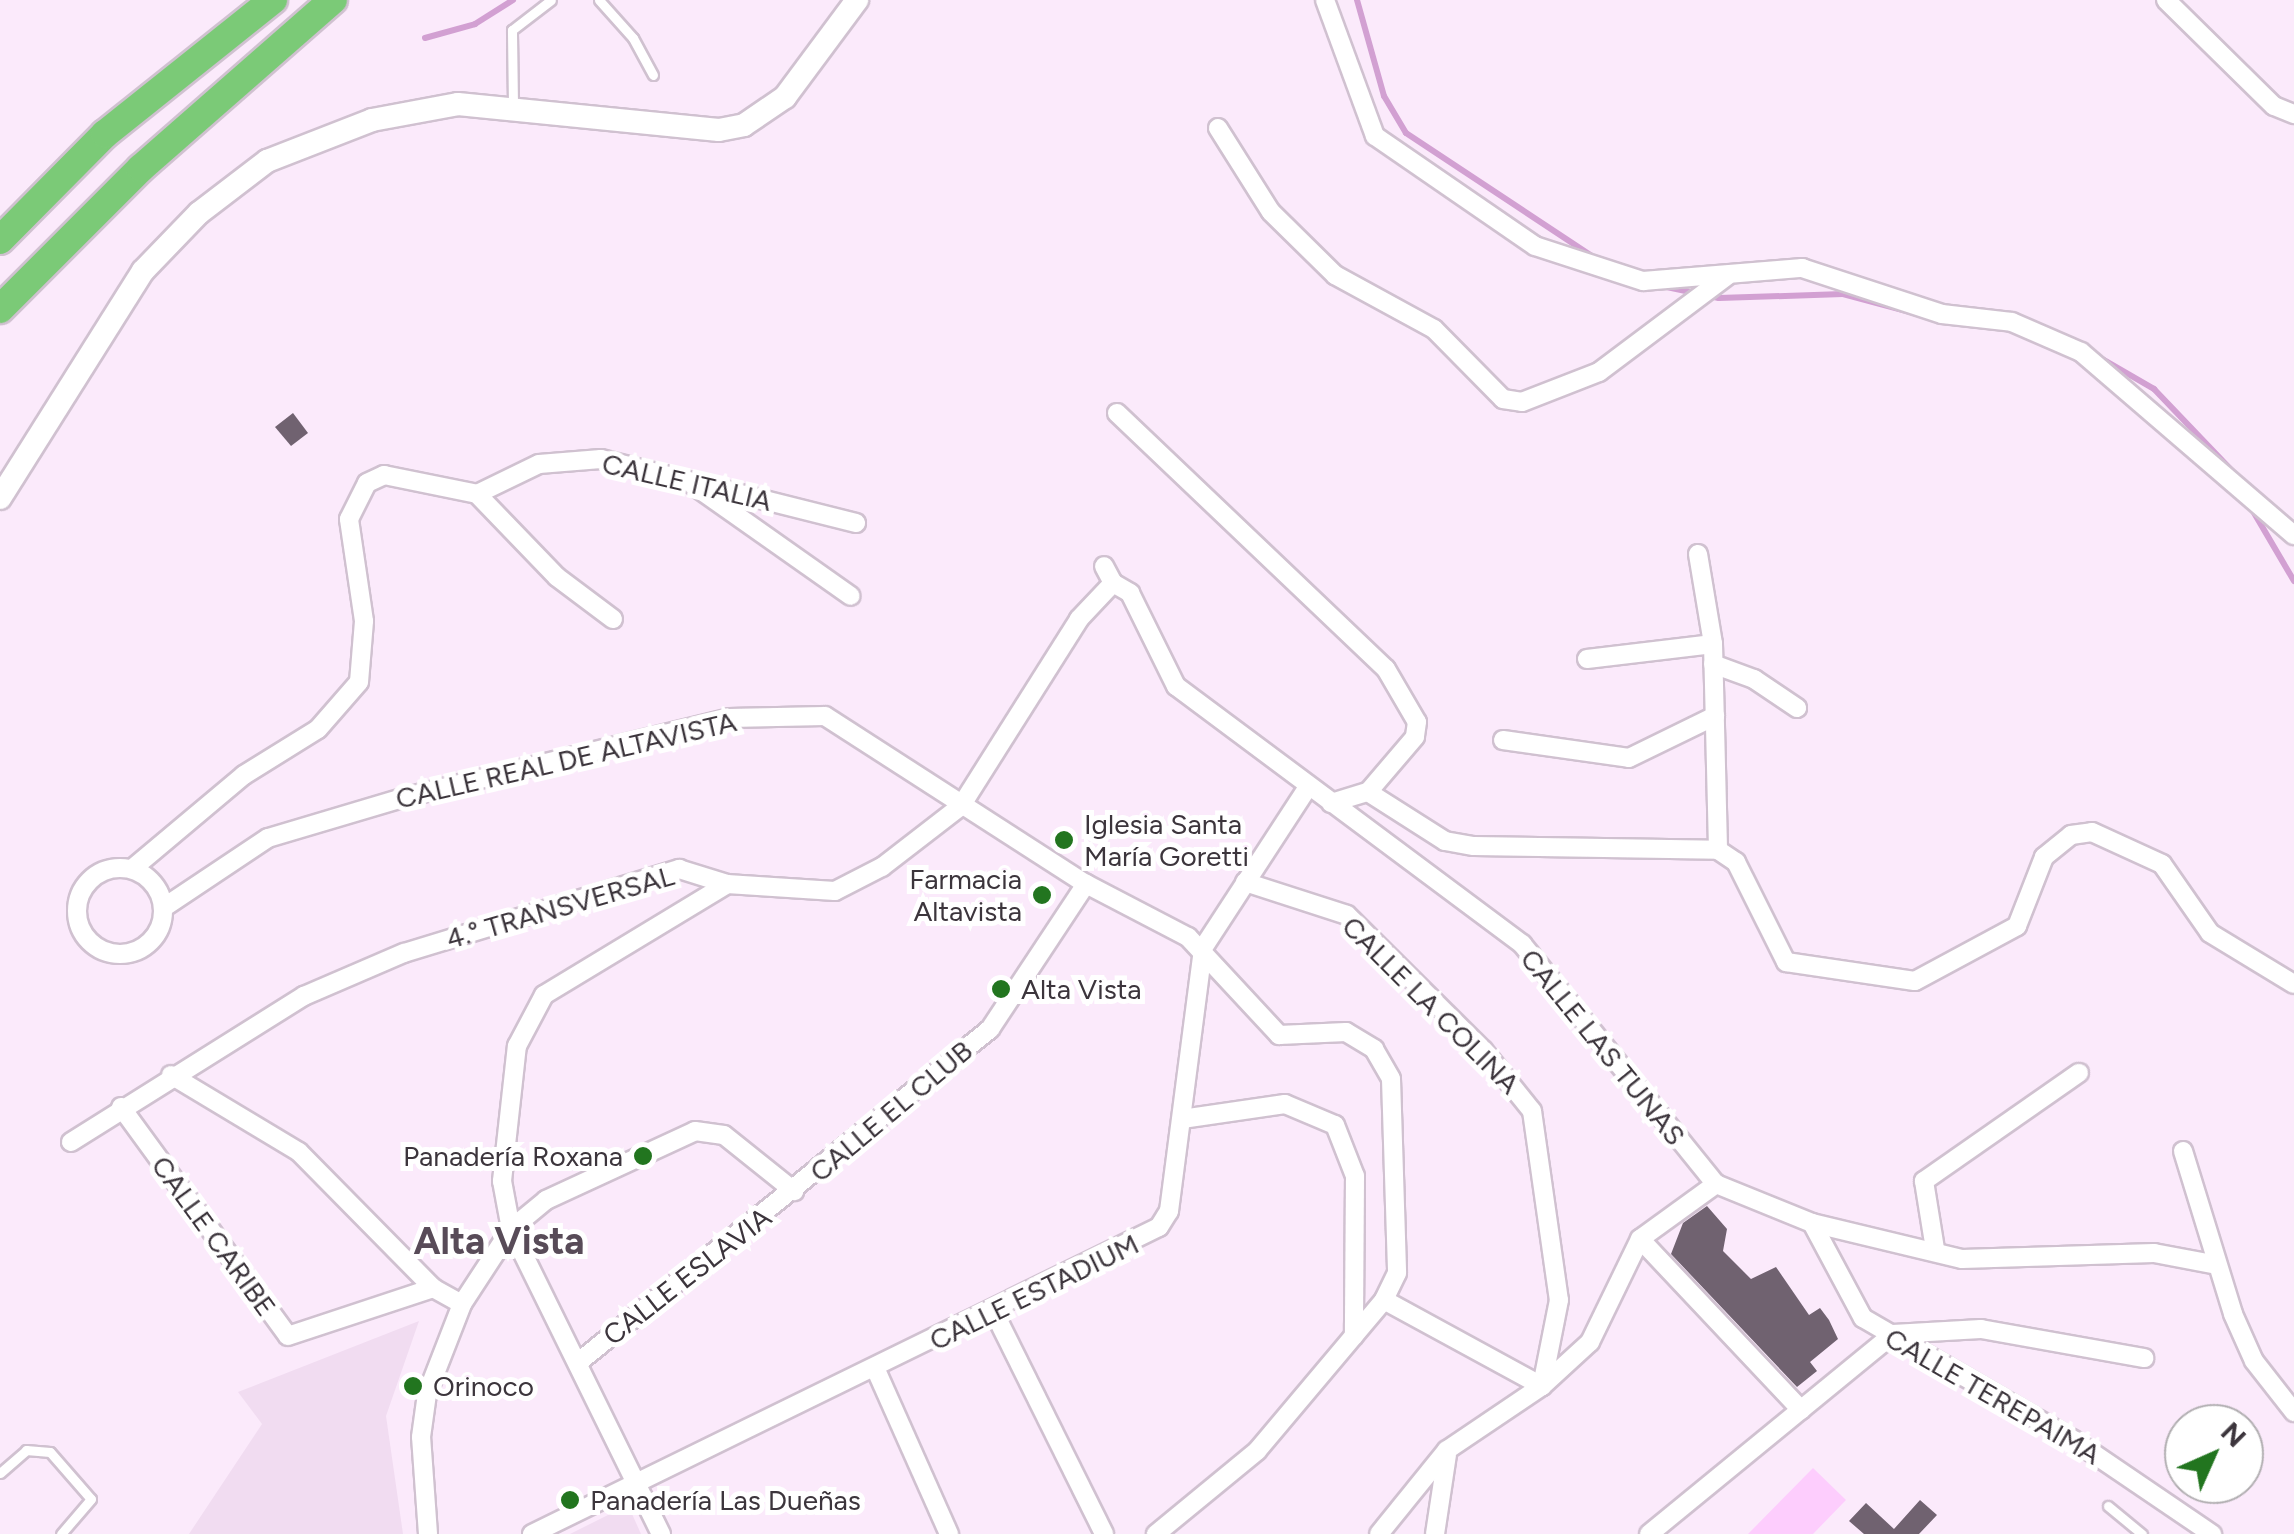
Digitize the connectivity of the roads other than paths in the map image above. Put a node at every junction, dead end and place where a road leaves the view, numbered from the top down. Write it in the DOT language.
graph roads {
  1 [pos="273,0"];
  2 [pos="333,0"];
  3 [pos="552,0"];
  4 [pos="599,0"];
  5 [pos="857,0"];
  6 [pos="1325,0"];
  7 [pos="2166,0"];
  8 [pos="653,76"];
  9 [pos="514,105"];
  10 [pos="2294,114"];
  11 [pos="1218,128"];
  12 [pos="0,240"];
  13 [pos="1727,276"];
  14 [pos="0,309"];
  15 [pos="1117,413"];
  16 [pos="681,477"];
  17 [pos="477,494"];
  18 [pos="0,498"];
  19 [pos="856,522"];
  20 [pos="2294,534"];
  21 [pos="1698,554"];
  22 [pos="1108,574"];
  23 [pos="851,596"];
  24 [pos="613,619"];
  25 [pos="1712,644"];
  26 [pos="1588,660"];
  27 [pos="1713,664"];
  28 [pos="1797,708"];
  29 [pos="1714,716"];
  30 [pos="1502,740"];
  31 [pos="1308,787"];
  32 [pos="1368,792"];
  33 [pos="1331,803"];
  34 [pos="961,806"];
  35 [pos="1718,850"];
  36 [pos="132,870"];
  37 [pos="1246,882"];
  38 [pos="727,884"];
  39 [pos="1086,884"];
  40 [pos="163,908"];
  41 [pos="1203,948"];
  42 [pos="2294,984"];
  43 [pos="2080,1073"];
  44 [pos="171,1075"];
  45 [pos="121,1106"];
  46 [pos="1182,1120"];
  47 [pos="72,1142"];
  48 [pos="2184,1150"];
  49 [pos="1716,1184"];
  50 [pos="794,1192"];
  51 [pos="1812,1223"];
  52 [pos="511,1229"];
  53 [pos="1640,1239"];
  54 [pos="1935,1249"];
  55 [pos="2212,1264"];
  56 [pos="434,1288"];
  57 [pos="1384,1300"];
  58 [pos="462,1304"];
  59 [pos="993,1310"];
  60 [pos="1894,1334"];
  61 [pos="1354,1336"];
  62 [pos="2144,1358"];
  63 [pos="580,1361"];
  64 [pos="876,1370"];
  65 [pos="1542,1386"];
  66 [pos="1802,1410"];
  67 [pos="2294,1412"];
  68 [pos="1447,1450"];
  69 [pos="0,1473"];
  70 [pos="634,1481"];
  71 [pos="2108,1506"];
  72 [pos="60,1534"];
  73 [pos="428,1534"];
  74 [pos="532,1534"];
  75 [pos="661,1534"];
  76 [pos="949,1534"];
  77 [pos="1104,1534"];
  78 [pos="1156,1534"];
  79 [pos="1379,1534"];
  80 [pos="1436,1534"];
  81 [pos="1650,1534"];
  82 [pos="2142,1534"];
  83 [pos="2212,1534"];
  1 -- 12 [label="highway"];
  2 -- 14 [label="highway"];
  3 -- 9 [label="lane"];
  4 -- 8 [label="lane"];
  5 -- 9 [label="main road"];
  6 -- 13 [label="street"];
  7 -- 10 [label="street"];
  9 -- 18 [label="main road"];
  11 -- 13 [label="street"];
  13 -- 20 [label="street"];
  15 -- 32 [label="street"];
  16 -- 17 [label="street, CALLE ITALIA"];
  16 -- 19 [label="street, CALLE ITALIA"];
  16 -- 23 [label="street"];
  17 -- 24 [label="street"];
  17 -- 36 [label="street"];
  21 -- 25 [label="street"];
  22 -- 31 [label="street, CALLE LAS TUNAS"];
  22 -- 34 [label="street, 4.° TRANSVERSAL"];
  25 -- 26 [label="street"];
  25 -- 27 [label="street"];
  27 -- 28 [label="street"];
  27 -- 29 [label="street"];
  29 -- 30 [label="street"];
  29 -- 35 [label="street"];
  31 -- 33 [label="street, CALLE LAS TUNAS"];
  31 -- 37 [label="street, CALLE ESTADIUM"];
  32 -- 33 [label="street"];
  32 -- 35 [label="street"];
  33 -- 49 [label="street, CALLE LAS TUNAS"];
  34 -- 38 [label="street, 4.° TRANSVERSAL"];
  34 -- 39 [label="street, CALLE REAL DE ALTAVISTA"];
  34 -- 40 [label="street, CALLE REAL DE ALTAVISTA"];
  35 -- 42 [label="street"];
  36 -- 40 [label="street"];
  36 -- 40 [label="street"];
  37 -- 41 [label="street, CALLE ESTADIUM"];
  37 -- 65 [label="street, CALLE LA COLINA"];
  38 -- 44 [label="street, 4.° TRANSVERSAL"];
  38 -- 52 [label="street"];
  39 -- 41 [label="street, CALLE REAL DE ALTAVISTA"];
  39 -- 50 [label="street, CALLE EL CLUB"];
  41 -- 46 [label="street, CALLE ESTADIUM"];
  41 -- 57 [label="street, CALLE REAL DE ALTAVISTA"];
  43 -- 54 [label="street"];
  44 -- 45 [label="street, 4.° TRANSVERSAL"];
  44 -- 56 [label="street"];
  45 -- 47 [label="street, 4.° TRANSVERSAL"];
  45 -- 56 [label="street, CALLE CARIBE"];
  46 -- 59 [label="street, CALLE ESTADIUM"];
  46 -- 61 [label="street"];
  48 -- 55 [label="street"];
  49 -- 51 [label="street, CALLE LAS TUNAS"];
  49 -- 53 [label="street"];
  50 -- 52 [label="street, CALLE EL CLUB"];
  50 -- 63 [label="street, CALLE ESLAVIA"];
  51 -- 54 [label="street, CALLE LAS TUNAS"];
  51 -- 60 [label="street, CALLE TEREPAIMA"];
  52 -- 58 [label="street, CALLE EL CLUB"];
  52 -- 63 [label="street"];
  53 -- 65 [label="street"];
  53 -- 66 [label="street"];
  54 -- 55 [label="street, CALLE LAS TUNAS"];
  55 -- 67 [label="street"];
  56 -- 58 [label="street"];
  57 -- 61 [label="street, CALLE REAL DE ALTAVISTA"];
  57 -- 65 [label="street"];
  58 -- 73 [label="street, CALLE EL CLUB"];
  59 -- 64 [label="street, CALLE ESTADIUM"];
  59 -- 77 [label="street"];
  60 -- 62 [label="street"];
  60 -- 66 [label="street"];
  60 -- 83 [label="street, CALLE TEREPAIMA"];
  61 -- 78 [label="street, CALLE REAL DE ALTAVISTA"];
  63 -- 70 [label="street"];
  64 -- 70 [label="street, CALLE ESTADIUM"];
  64 -- 76 [label="street"];
  65 -- 68 [label="street"];
  66 -- 81 [label="street"];
  68 -- 79 [label="street"];
  68 -- 80 [label="street"];
  69 -- 72 [label="lane"];
  70 -- 74 [label="street, CALLE ESTADIUM"];
  70 -- 75 [label="street"];
  71 -- 82 [label="lane"];
}
